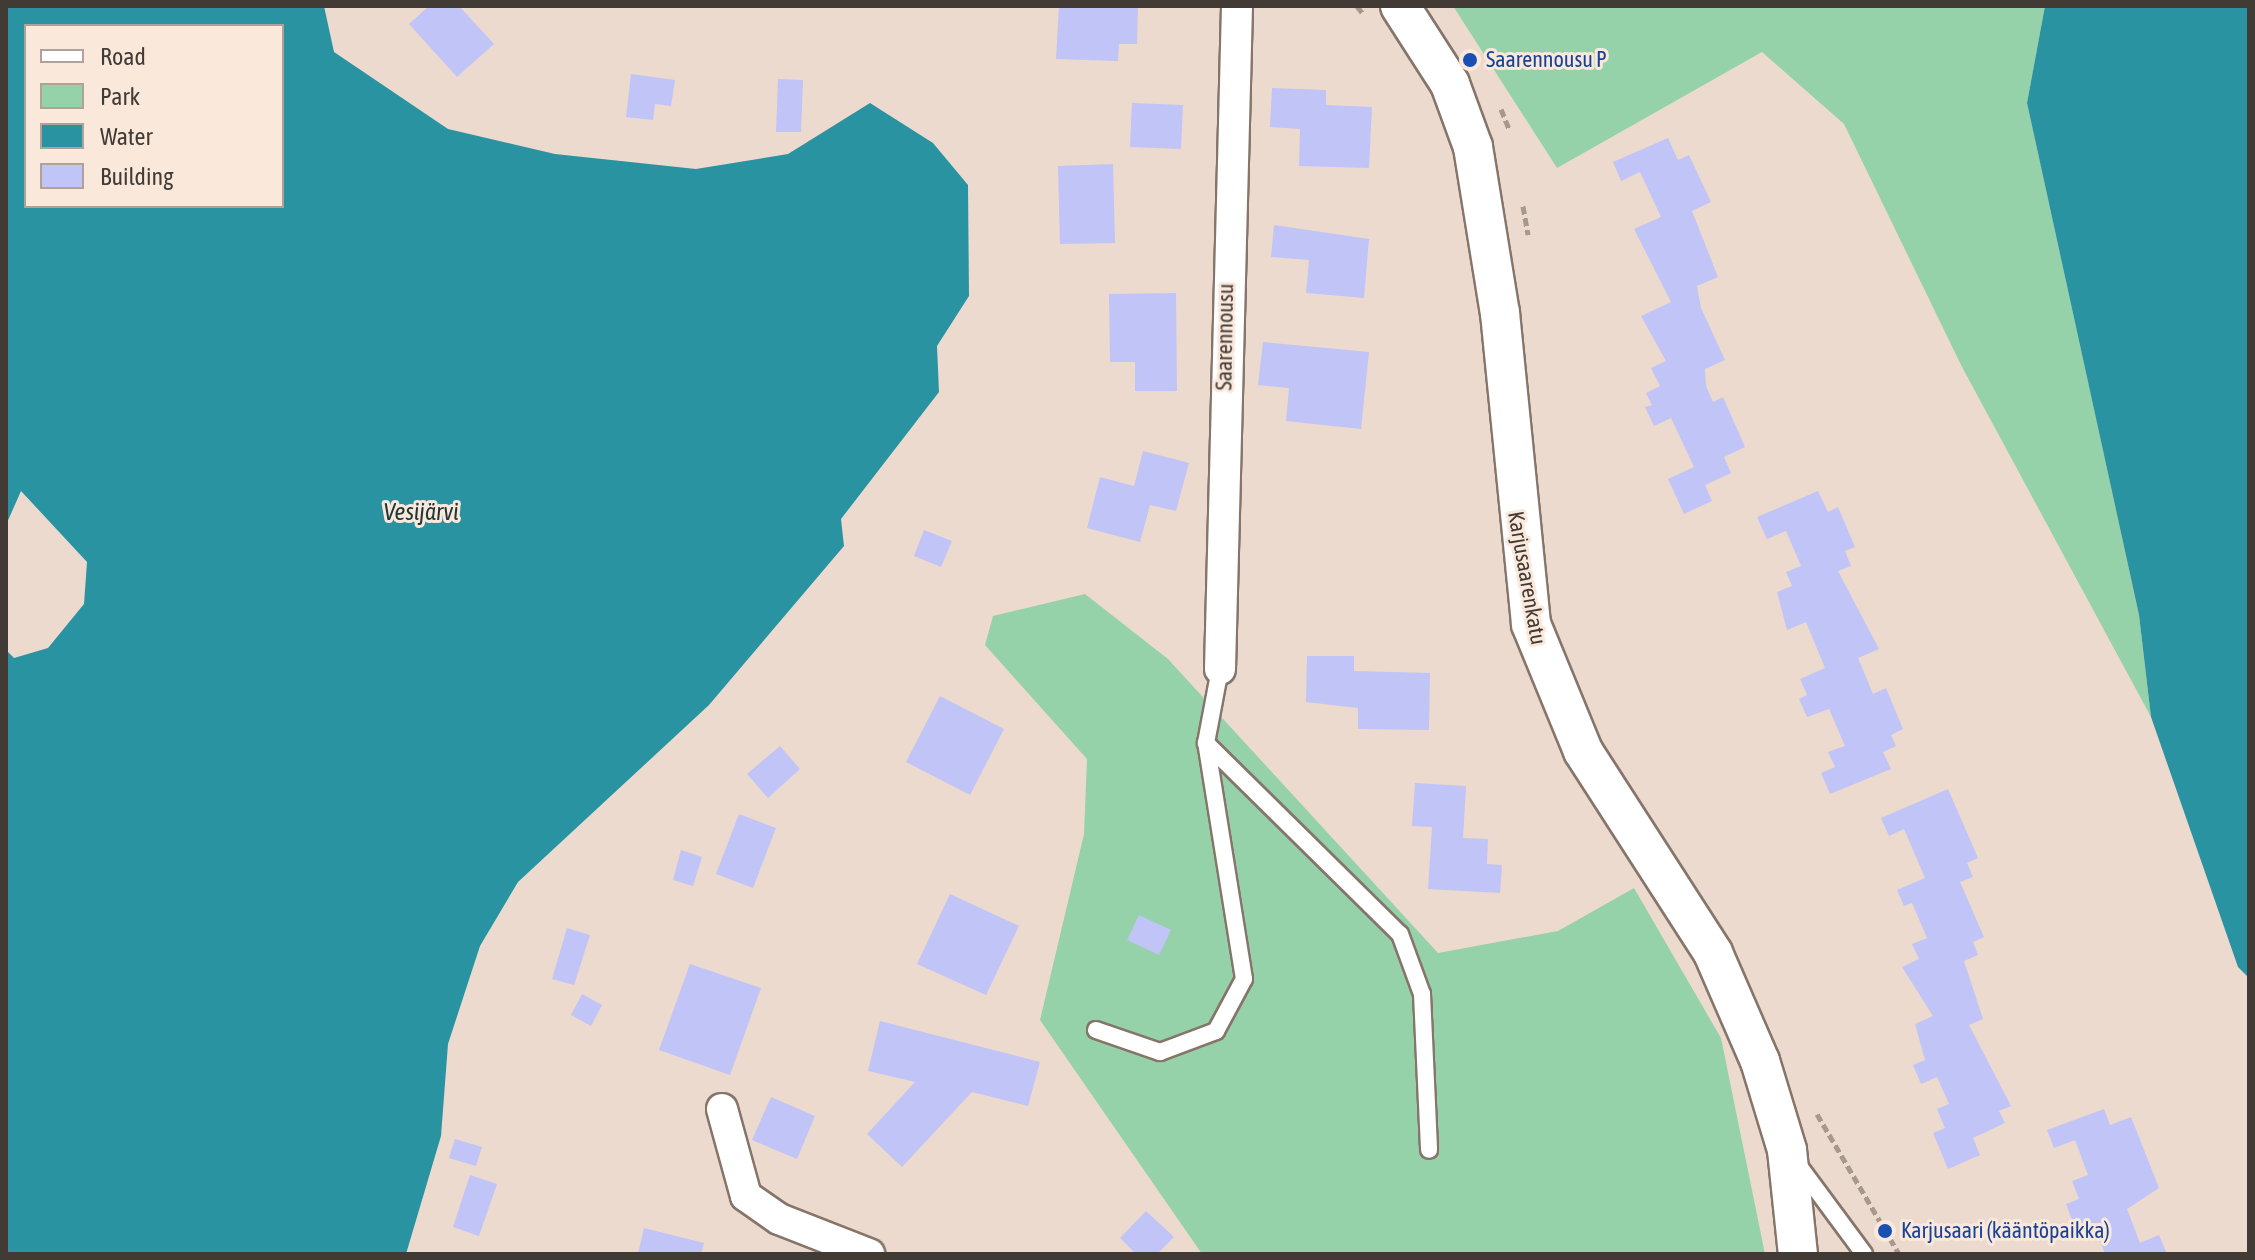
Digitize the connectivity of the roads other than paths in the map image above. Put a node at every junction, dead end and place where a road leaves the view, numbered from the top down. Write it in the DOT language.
graph roads {
  1 [pos="1237,6"];
  2 [pos="1400,6"];
  3 [pos="1220,669"];
  4 [pos="1206,743"];
  5 [pos="1096,1030"];
  6 [pos="722,1109"];
  7 [pos="1429,1150"];
  8 [pos="1787,1150"];
  9 [pos="869,1254"];
  10 [pos="1798,1254"];
  11 [pos="1864,1254"];
  1 -- 3 [label="street, Saarennousu"];
  2 -- 8 [label="street, Karjusaarenkatu"];
  3 -- 4 [label="lane"];
  4 -- 5 [label="lane"];
  4 -- 7 [label="lane"];
  6 -- 9 [label="street"];
  8 -- 10 [label="street, Karjusaarenkatu"];
  8 -- 11 [label="lane"];
}
